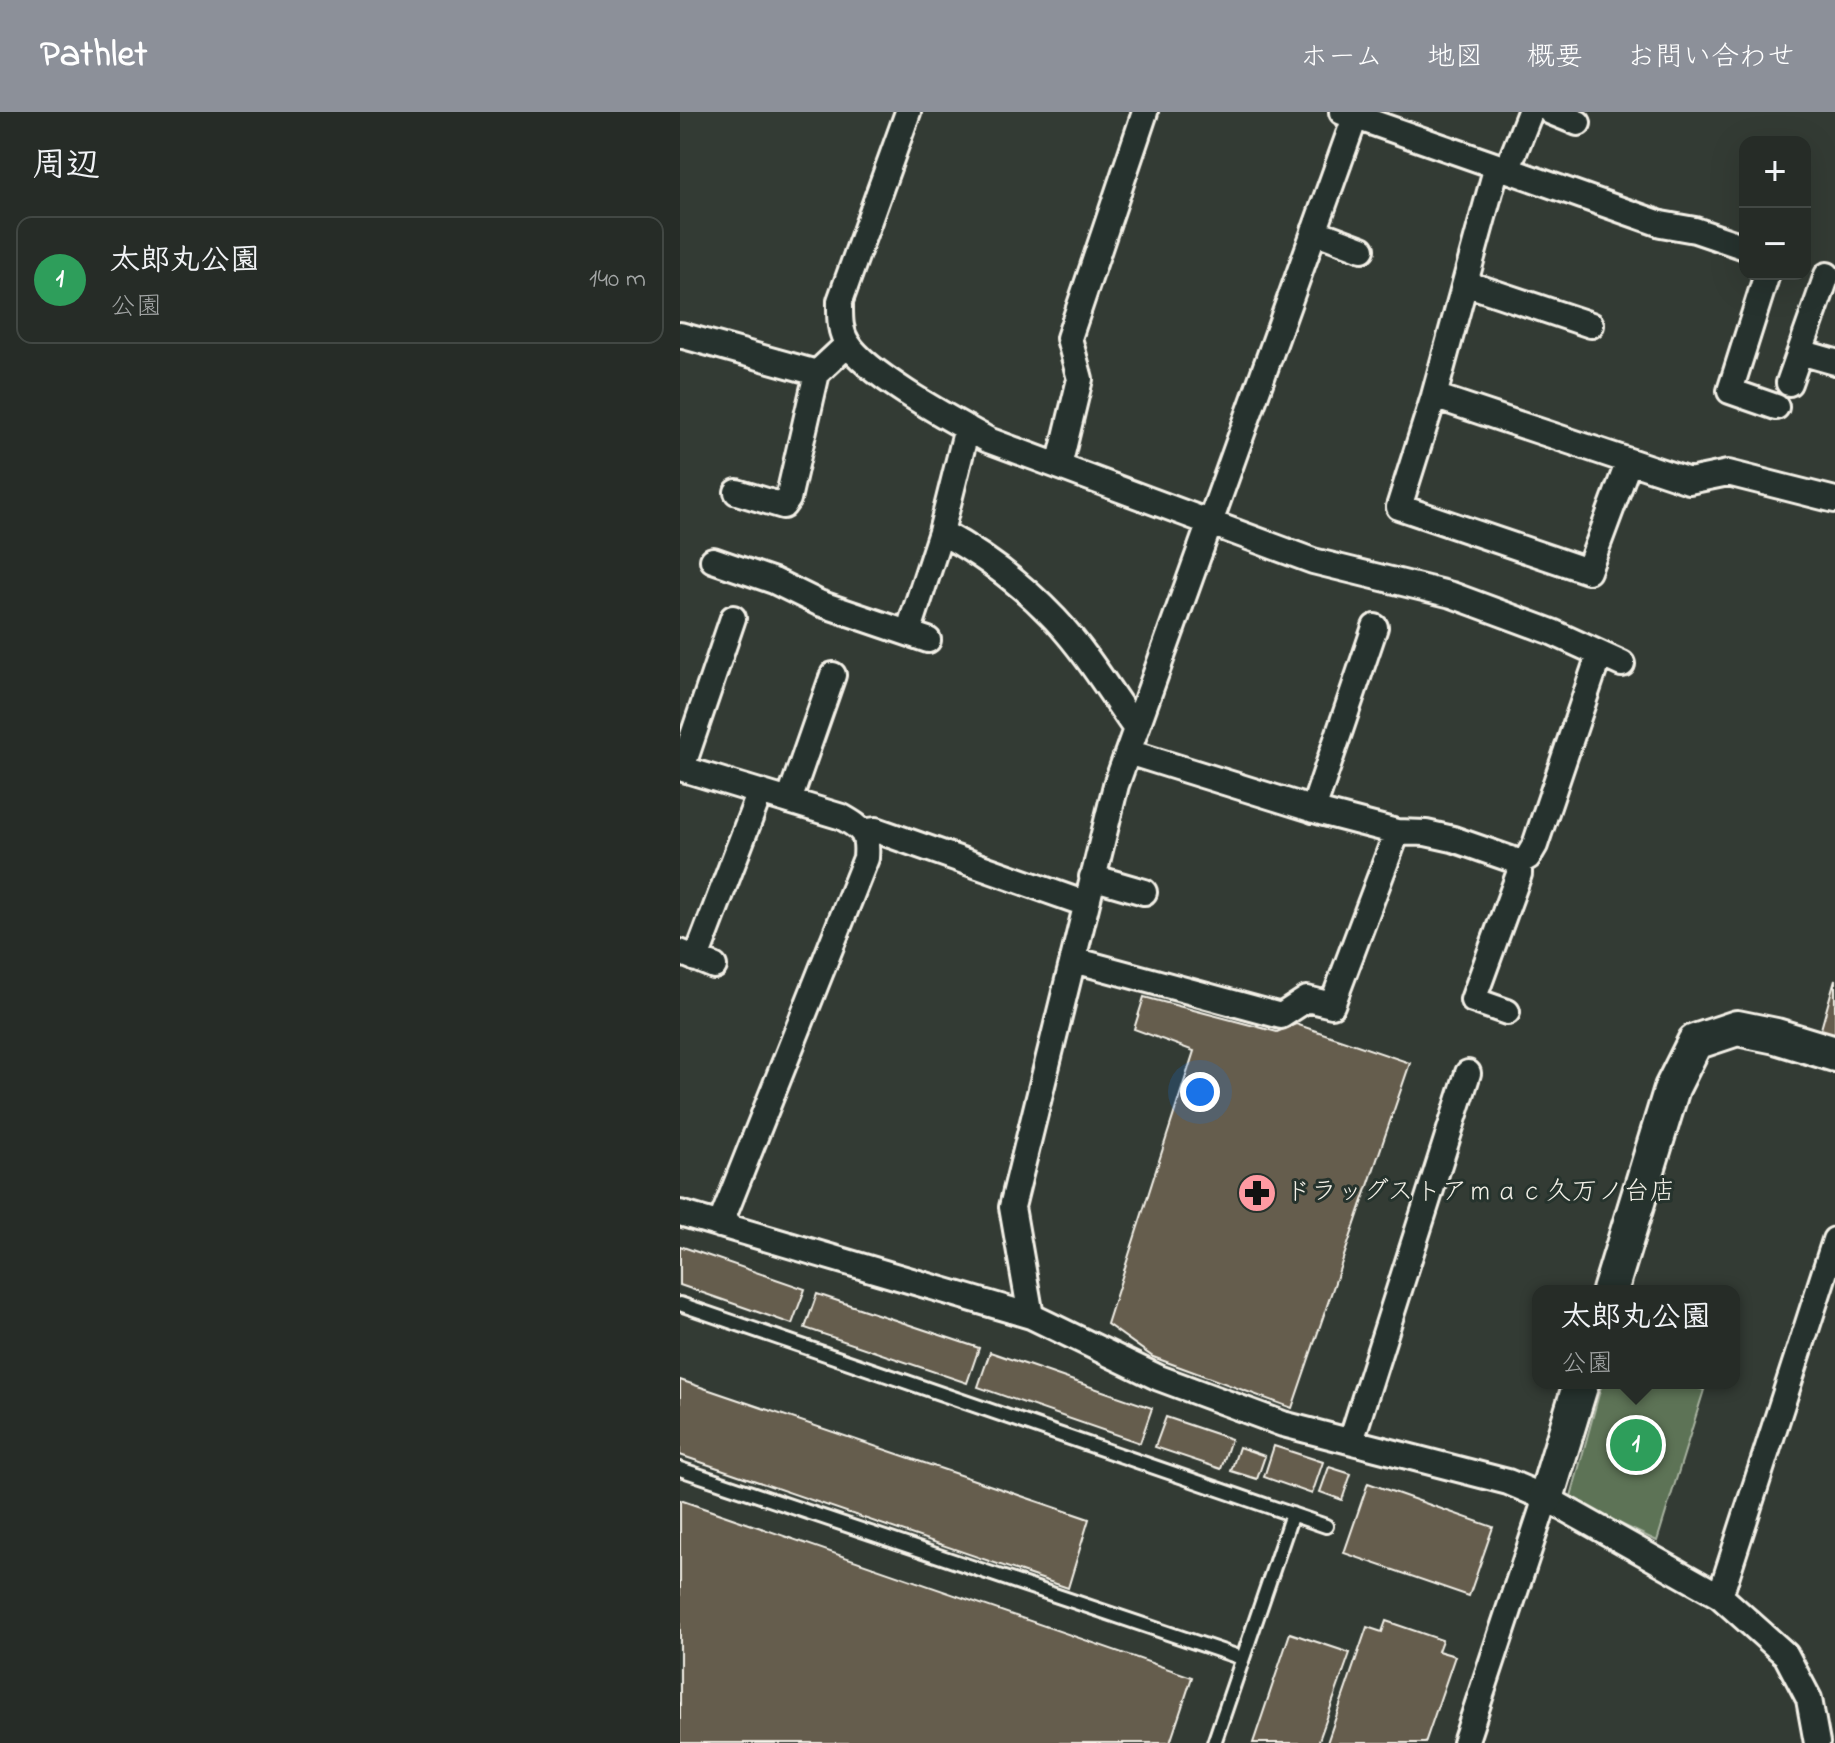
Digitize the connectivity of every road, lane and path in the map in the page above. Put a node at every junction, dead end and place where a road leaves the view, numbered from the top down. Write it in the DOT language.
graph roads {
  1 [pos="908,112"];
  2 [pos="1145,112"];
  3 [pos="1530,112"];
  4 [pos="1551,112"];
  5 [pos="1351,113"];
  6 [pos="1578,123"];
  7 [pos="1413,124"];
  8 [pos="1502,167"];
  9 [pos="1314,231"];
  10 [pos="1739,245"];
  11 [pos="1362,249"];
  12 [pos="1827,275"];
  13 [pos="1765,280"];
  14 [pos="1465,283"];
  15 [pos="1591,325"];
  16 [pos="680,335"];
  17 [pos="848,344"];
  18 [pos="1800,352"];
  19 [pos="1835,362"];
  20 [pos="817,373"];
  21 [pos="1789,383"];
  22 [pos="1434,396"];
  23 [pos="1776,407"];
  24 [pos="967,428"];
  25 [pos="1629,461"];
  26 [pos="1059,466"];
  27 [pos="737,492"];
  28 [pos="1835,500"];
  29 [pos="1209,522"];
  30 [pos="941,532"];
  31 [pos="713,560"];
  32 [pos="733,618"];
  33 [pos="1375,627"];
  34 [pos="1599,655"];
  35 [pos="1622,664"];
  36 [pos="833,675"];
  37 [pos="1132,741"];
  38 [pos="681,768"];
  39 [pos="760,792"];
  40 [pos="789,801"];
  41 [pos="1313,810"];
  42 [pos="862,832"];
  43 [pos="1397,832"];
  44 [pos="1519,862"];
  45 [pos="1092,877"];
  46 [pos="1144,892"];
  47 [pos="1086,904"];
  48 [pos="697,959"];
  49 [pos="1074,960"];
  50 [pos="1507,1012"];
  51 [pos="1835,1054"];
  52 [pos="1468,1073"];
  53 [pos="680,1213"];
  54 [pos="720,1225"];
  55 [pos="1835,1240"];
  56 [pos="1612,1285"];
  57 [pos="680,1304"];
  58 [pos="1031,1316"];
  59 [pos="1579,1389"];
  60 [pos="1351,1441"];
  61 [pos="680,1469"];
  62 [pos="1546,1498"];
  63 [pos="1292,1514"];
  64 [pos="1326,1526"];
  65 [pos="1720,1596"];
  66 [pos="1242,1658"];
  67 [pos="1214,1743"];
  68 [pos="1465,1743"];
  69 [pos="1817,1743"];
  1 -- 17 [label="street"];
  2 -- 26 [label="street"];
  3 -- 8 [label="street"];
  4 -- 6 [label="street"];
  5 -- 7 [label="street"];
  5 -- 9 [label="street"];
  7 -- 8 [label="street"];
  8 -- 10 [label="street"];
  8 -- 14 [label="street"];
  9 -- 11 [label="street"];
  9 -- 29 [label="street"];
  12 -- 18 [label="street"];
  13 -- 23 [label="street"];
  14 -- 15 [label="street"];
  14 -- 22 [label="street"];
  16 -- 20 [label="street"];
  17 -- 20 [label="street"];
  17 -- 24 [label="street"];
  18 -- 19 [label="street"];
  18 -- 21 [label="street"];
  20 -- 27 [label="street"];
  22 -- 25 [label="street"];
  22 -- 25 [label="street"];
  24 -- 26 [label="street"];
  24 -- 30 [label="street"];
  25 -- 28 [label="street"];
  26 -- 29 [label="street"];
  29 -- 34 [label="street"];
  29 -- 37 [label="street"];
  30 -- 31 [label="street"];
  30 -- 37 [label="street"];
  32 -- 38 [label="street"];
  33 -- 41 [label="street"];
  34 -- 35 [label="street"];
  34 -- 44 [label="street"];
  36 -- 40 [label="street"];
  37 -- 41 [label="street"];
  37 -- 45 [label="street"];
  38 -- 39 [label="street"];
  39 -- 40 [label="street"];
  39 -- 48 [label="street"];
  40 -- 42 [label="street"];
  41 -- 43 [label="street"];
  42 -- 47 [label="street"];
  42 -- 54 [label="street"];
  43 -- 44 [label="street"];
  43 -- 49 [label="street"];
  44 -- 50 [label="street"];
  45 -- 46 [label="street"];
  45 -- 47 [label="street"];
  47 -- 49 [label="street"];
  49 -- 58 [label="street"];
  51 -- 56 [label="street"];
  52 -- 60 [label="street"];
  53 -- 54 [label="street"];
  54 -- 58 [label="street"];
  55 -- 65 [label="street"];
  57 -- 63 [label="lane"];
  58 -- 60 [label="street"];
  59 -- 62 [label="street"];
  60 -- 62 [label="street"];
  61 -- 66 [label="lane"];
  62 -- 65 [label="street"];
  62 -- 68 [label="street"];
  63 -- 64 [label="lane"];
  63 -- 66 [label="lane"];
  65 -- 69 [label="street"];
  66 -- 67 [label="lane"];
}
